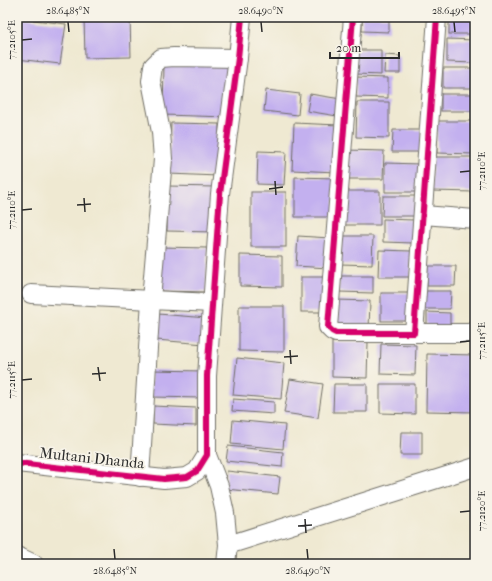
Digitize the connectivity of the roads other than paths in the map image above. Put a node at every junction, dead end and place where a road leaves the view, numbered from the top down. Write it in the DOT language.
graph roads {
  1 [pos="242,17"];
  2 [pos="353,17"];
  3 [pos="437,17"];
  4 [pos="238,58"];
  5 [pos="423,215"];
  6 [pos="475,219"];
  7 [pos="31,294"];
  8 [pos="151,300"];
  9 [pos="212,303"];
  10 [pos="475,331"];
  11 [pos="414,333"];
  12 [pos="207,455"];
  13 [pos="17,463"];
  14 [pos="475,466"];
  15 [pos="140,477"];
  16 [pos="228,545"];
  17 [pos="17,556"];
  18 [pos="34,564"];
  19 [pos="226,564"];
  1 -- 4 [label="street"];
  2 -- 11 [label="street"];
  3 -- 5 [label="street"];
  4 -- 8 [label="street"];
  4 -- 9 [label="street"];
  5 -- 6 [label="street"];
  5 -- 11 [label="street"];
  7 -- 8 [label="street"];
  8 -- 9 [label="street"];
  8 -- 15 [label="street"];
  9 -- 12 [label="street"];
  10 -- 11 [label="street"];
  12 -- 15 [label="street, Multani Dhanda"];
  12 -- 16 [label="street"];
  13 -- 15 [label="street, Multani Dhanda"];
  14 -- 16 [label="street"];
  16 -- 19 [label="street"];
  17 -- 18 [label="street"];
}
